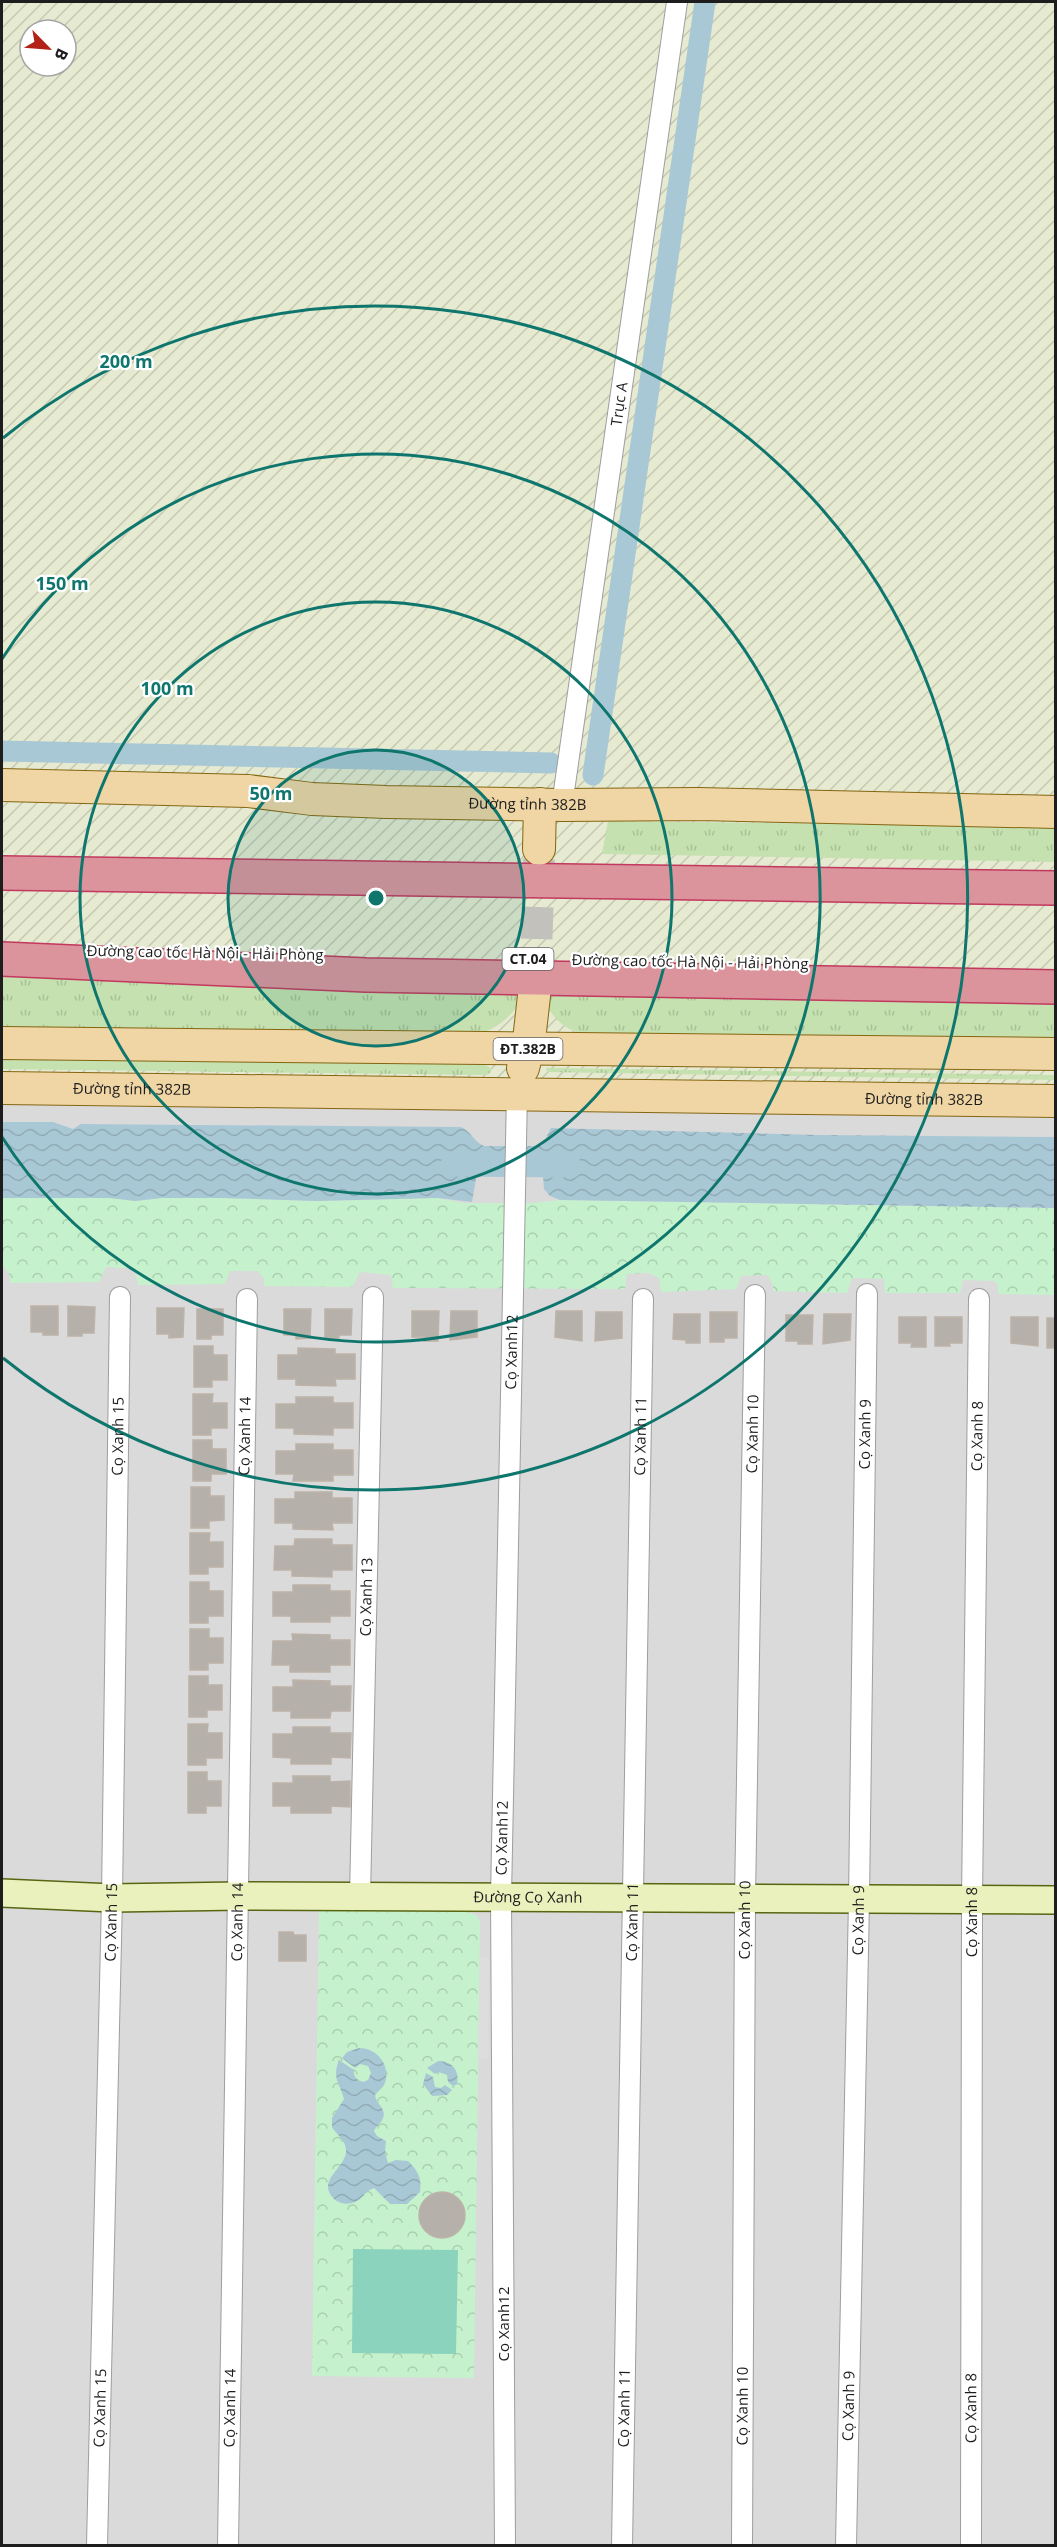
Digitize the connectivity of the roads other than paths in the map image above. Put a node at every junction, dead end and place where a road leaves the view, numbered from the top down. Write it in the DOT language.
graph roads {
  1 [pos="676,2"];
  2 [pos="2,785"];
  3 [pos="551,805"];
  4 [pos="1056,812"];
  5 [pos="539,849"];
  6 [pos="2,861"];
  7 [pos="1056,869"];
  8 [pos="2,873"];
  9 [pos="1056,888"];
  10 [pos="2,949"];
  11 [pos="2,959"];
  12 [pos="1056,967"];
  13 [pos="535,987"];
  14 [pos="1056,987"];
  15 [pos="2,1043"];
  16 [pos="528,1049"];
  17 [pos="1056,1053"];
  18 [pos="2,1088"];
  19 [pos="517,1092"];
  20 [pos="1056,1101"];
  21 [pos="867,1294"];
  22 [pos="755,1295"];
  23 [pos="120,1297"];
  24 [pos="373,1297"];
  25 [pos="247,1299"];
  26 [pos="643,1299"];
  27 [pos="979,1299"];
  28 [pos="2,1893"];
  29 [pos="239,1896"];
  30 [pos="360,1897"];
  31 [pos="501,1897"];
  32 [pos="112,1898"];
  33 [pos="631,1898"];
  34 [pos="745,1899"];
  35 [pos="859,1900"];
  36 [pos="972,1900"];
  37 [pos="1056,1900"];
  38 [pos="97,2546"];
  39 [pos="228,2546"];
  40 [pos="505,2546"];
  41 [pos="622,2546"];
  42 [pos="742,2546"];
  43 [pos="846,2546"];
  44 [pos="971,2546"];
  1 -- 3 [label="street, Trục A"];
  2 -- 3 [label="main road, Đường tỉnh 382B"];
  3 -- 4 [label="main road, Đường tỉnh 382B"];
  3 -- 5 [label="main road"];
  6 -- 7 [label="highway"];
  8 -- 9 [label="highway"];
  10 -- 12 [label="highway, Đường cao tốc Hà Nội - Hải Phòng / CT.04"];
  11 -- 14 [label="highway"];
  13 -- 16 [label="main road"];
  15 -- 16 [label="main road, ĐT.382B"];
  16 -- 17 [label="main road, ĐT.382B"];
  16 -- 19 [label="main road"];
  18 -- 19 [label="main road, Đường tỉnh 382B"];
  19 -- 20 [label="main road, Đường tỉnh 382B"];
  19 -- 31 [label="street, Cọ Xanh12"];
  21 -- 35 [label="street, Cọ Xanh 9"];
  22 -- 34 [label="street, Cọ Xanh 10"];
  23 -- 32 [label="street, Cọ Xanh 15"];
  24 -- 30 [label="street, Cọ Xanh 13"];
  25 -- 29 [label="street, Cọ Xanh 14"];
  26 -- 33 [label="street, Cọ Xanh 11"];
  27 -- 36 [label="street, Cọ Xanh 8"];
  28 -- 32 [label="street, Đường Cọ Xanh"];
  29 -- 30 [label="street, Đường Cọ Xanh"];
  29 -- 32 [label="street, Đường Cọ Xanh"];
  29 -- 39 [label="street, Cọ Xanh 14"];
  30 -- 31 [label="street, Đường Cọ Xanh"];
  31 -- 33 [label="street, Đường Cọ Xanh"];
  31 -- 40 [label="street, Cọ Xanh12"];
  32 -- 38 [label="street, Cọ Xanh 15"];
  33 -- 34 [label="street, Đường Cọ Xanh"];
  33 -- 41 [label="street, Cọ Xanh 11"];
  34 -- 35 [label="street, Đường Cọ Xanh"];
  34 -- 42 [label="street, Cọ Xanh 10"];
  35 -- 36 [label="street, Đường Cọ Xanh"];
  35 -- 43 [label="street, Cọ Xanh 9"];
  36 -- 37 [label="street, Đường Cọ Xanh"];
  36 -- 44 [label="street, Cọ Xanh 8"];
}
